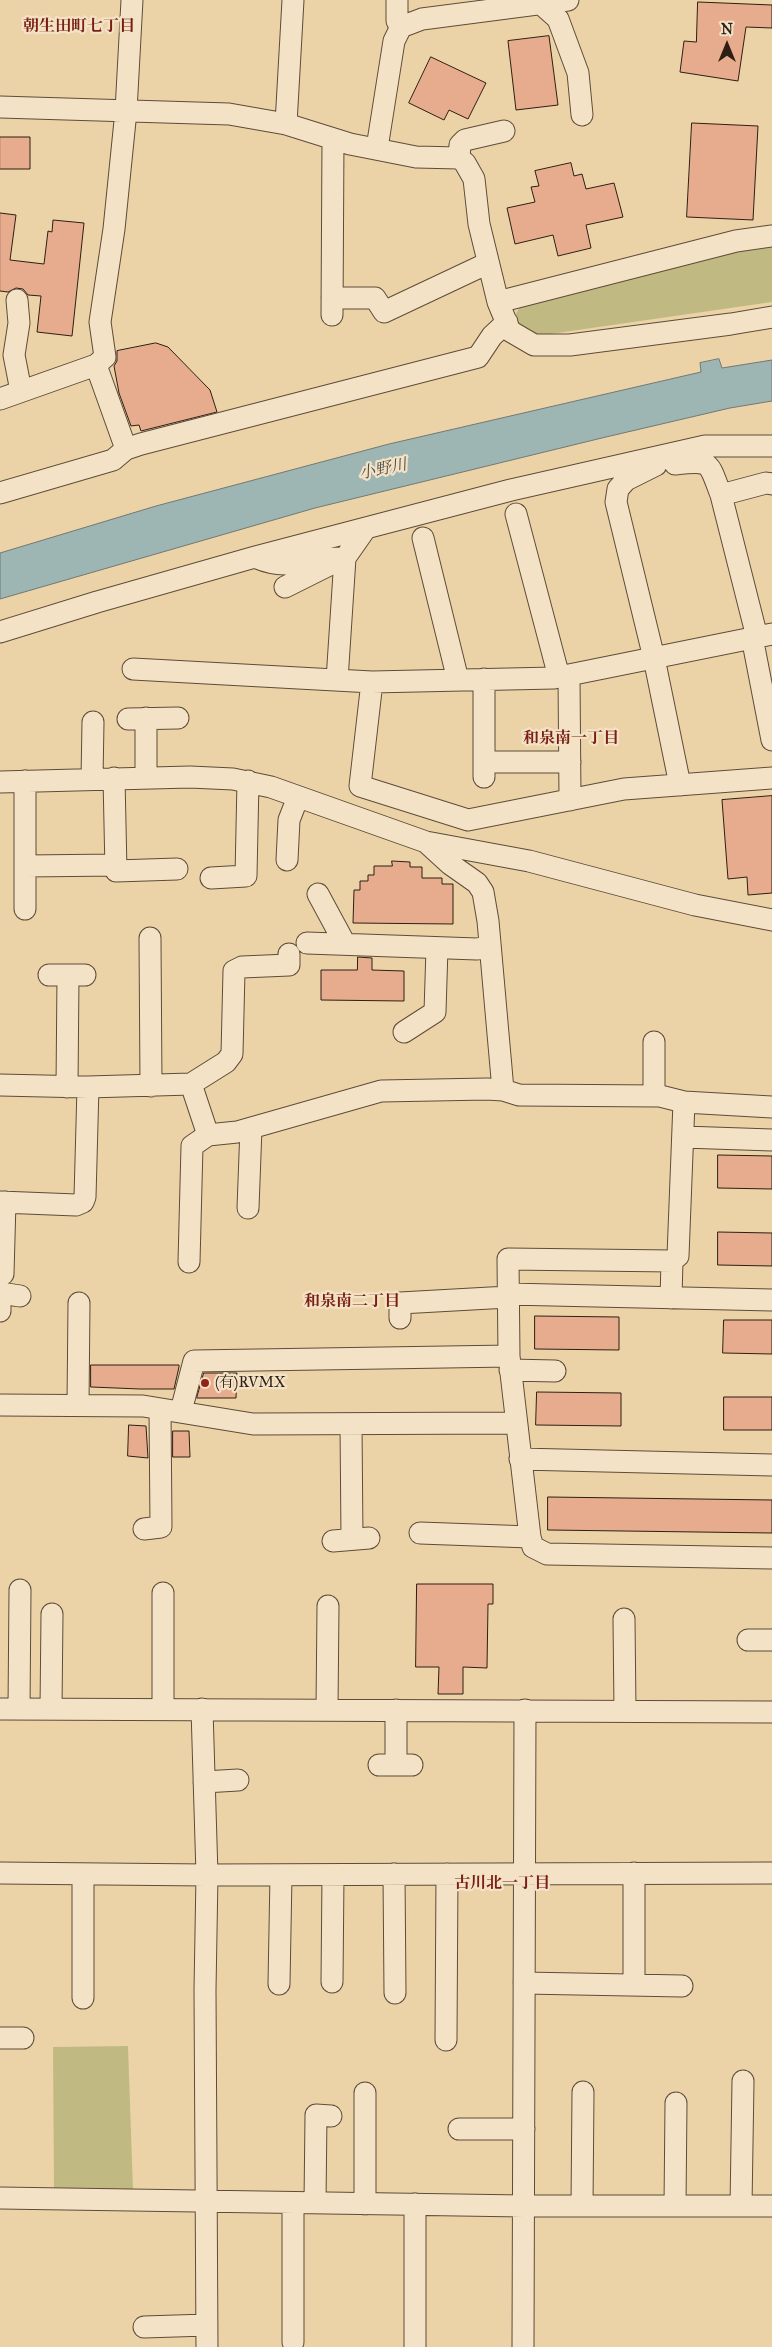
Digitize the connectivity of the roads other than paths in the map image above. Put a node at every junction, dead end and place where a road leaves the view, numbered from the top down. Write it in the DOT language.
graph roads {
  1 [pos="132,0"];
  2 [pos="293,0"];
  3 [pos="397,0"];
  4 [pos="568,0"];
  5 [pos="540,2"];
  6 [pos="401,27"];
  7 [pos="0,107"];
  8 [pos="126,111"];
  9 [pos="582,115"];
  10 [pos="286,124"];
  11 [pos="504,131"];
  12 [pos="333,139"];
  13 [pos="377,148"];
  14 [pos="459,158"];
  15 [pos="772,236"];
  16 [pos="488,262"];
  17 [pos="17,300"];
  18 [pos="498,302"];
  19 [pos="772,316"];
  20 [pos="507,322"];
  21 [pos="96,365"];
  22 [pos="21,392"];
  23 [pos="0,399"];
  24 [pos="772,446"];
  25 [pos="126,449"];
  26 [pos="655,462"];
  27 [pos="772,484"];
  28 [pos="0,493"];
  29 [pos="721,495"];
  30 [pos="516,514"];
  31 [pos="366,528"];
  32 [pos="423,538"];
  33 [pos="255,557"];
  34 [pos="344,558"];
  35 [pos="285,587"];
  36 [pos="0,632"];
  37 [pos="760,636"];
  38 [pos="654,658"];
  39 [pos="133,670"];
  40 [pos="564,676"];
  41 [pos="484,679"];
  42 [pos="337,680"];
  43 [pos="458,680"];
  44 [pos="372,682"];
  45 [pos="178,718"];
  46 [pos="93,722"];
  47 [pos="772,740"];
  48 [pos="570,762"];
  49 [pos="92,778"];
  50 [pos="114,778"];
  51 [pos="146,778"];
  52 [pos="772,778"];
  53 [pos="25,781"];
  54 [pos="248,781"];
  55 [pos="0,782"];
  56 [pos="680,785"];
  57 [pos="298,797"];
  58 [pos="570,800"];
  59 [pos="457,816"];
  60 [pos="417,838"];
  61 [pos="287,860"];
  62 [pos="116,865"];
  63 [pos="26,866"];
  64 [pos="177,869"];
  65 [pos="211,878"];
  66 [pos="318,894"];
  67 [pos="25,909"];
  68 [pos="772,920"];
  69 [pos="150,938"];
  70 [pos="307,943"];
  71 [pos="344,944"];
  72 [pos="490,947"];
  73 [pos="437,948"];
  74 [pos="289,954"];
  75 [pos="67,975"];
  76 [pos="404,1032"];
  77 [pos="654,1042"];
  78 [pos="191,1084"];
  79 [pos="0,1085"];
  80 [pos="152,1086"];
  81 [pos="67,1087"];
  82 [pos="88,1087"];
  83 [pos="503,1090"];
  84 [pos="654,1096"];
  85 [pos="684,1102"];
  86 [pos="772,1107"];
  87 [pos="250,1128"];
  88 [pos="208,1135"];
  89 [pos="682,1138"];
  90 [pos="772,1140"];
  91 [pos="3,1202"];
  92 [pos="248,1208"];
  93 [pos="672,1261"];
  94 [pos="189,1262"];
  95 [pos="11,1280"];
  96 [pos="508,1296"];
  97 [pos="671,1298"];
  98 [pos="772,1300"];
  99 [pos="79,1303"];
  100 [pos="0,1311"];
  101 [pos="400,1318"];
  102 [pos="510,1363"];
  103 [pos="555,1371"];
  104 [pos="0,1405"];
  105 [pos="78,1405"];
  106 [pos="170,1410"];
  107 [pos="516,1422"];
  108 [pos="352,1424"];
  109 [pos="520,1459"];
  110 [pos="772,1465"];
  111 [pos="144,1529"];
  112 [pos="420,1533"];
  113 [pos="530,1537"];
  114 [pos="351,1539"];
  115 [pos="772,1558"];
  116 [pos="20,1590"];
  117 [pos="157,1605"];
  118 [pos="328,1606"];
  119 [pos="52,1614"];
  120 [pos="624,1619"];
  121 [pos="748,1640"];
  122 [pos="772,1640"];
  123 [pos="10,1709"];
  124 [pos="51,1709"];
  125 [pos="163,1709"];
  126 [pos="202,1709"];
  127 [pos="327,1710"];
  128 [pos="396,1710"];
  129 [pos="525,1710"];
  130 [pos="625,1711"];
  131 [pos="772,1712"];
  132 [pos="396,1765"];
  133 [pos="238,1780"];
  134 [pos="204,1782"];
  135 [pos="0,1873"];
  136 [pos="634,1873"];
  137 [pos="772,1873"];
  138 [pos="83,1874"];
  139 [pos="333,1874"];
  140 [pos="394,1874"];
  141 [pos="447,1874"];
  142 [pos="524,1874"];
  143 [pos="207,1875"];
  144 [pos="281,1875"];
  145 [pos="332,1982"];
  146 [pos="524,1983"];
  147 [pos="279,1984"];
  148 [pos="634,1985"];
  149 [pos="682,1986"];
  150 [pos="395,1993"];
  151 [pos="83,1998"];
  152 [pos="0,2038"];
  153 [pos="23,2038"];
  154 [pos="446,2040"];
  155 [pos="736,2083"];
  156 [pos="583,2092"];
  157 [pos="365,2093"];
  158 [pos="676,2103"];
  159 [pos="331,2116"];
  160 [pos="459,2128"];
  161 [pos="524,2129"];
  162 [pos="0,2198"];
  163 [pos="206,2202"];
  164 [pos="293,2203"];
  165 [pos="315,2203"];
  166 [pos="365,2204"];
  167 [pos="415,2204"];
  168 [pos="524,2206"];
  169 [pos="582,2206"];
  170 [pos="674,2206"];
  171 [pos="734,2206"];
  172 [pos="772,2206"];
  173 [pos="207,2325"];
  174 [pos="144,2327"];
  175 [pos="293,2342"];
  176 [pos="207,2347"];
  177 [pos="415,2347"];
  178 [pos="523,2347"];
  1 -- 8 [label="street"];
  2 -- 10 [label="street"];
  3 -- 6 [label="street"];
  4 -- 5 [label="street"];
  5 -- 6 [label="street"];
  5 -- 9 [label="street"];
  6 -- 13 [label="street"];
  7 -- 8 [label="street"];
  8 -- 10 [label="street"];
  8 -- 21 [label="street"];
  10 -- 12 [label="street"];
  11 -- 14 [label="street"];
  12 -- 13 [label="street"];
  12 -- 16 [label="street"];
  13 -- 14 [label="street"];
  14 -- 16 [label="street"];
  15 -- 18 [label="street"];
  16 -- 18 [label="street"];
  17 -- 22 [label="street"];
  18 -- 20 [label="street"];
  19 -- 20 [label="street"];
  20 -- 25 [label="street"];
  21 -- 22 [label="street"];
  21 -- 25 [label="street"];
  22 -- 23 [label="street"];
  24 -- 26 [label="street"];
  25 -- 28 [label="street"];
  26 -- 29 [label="street"];
  26 -- 31 [label="street"];
  26 -- 38 [label="street"];
  27 -- 29 [label="street"];
  29 -- 37 [label="street"];
  30 -- 40 [label="street"];
  31 -- 33 [label="street"];
  31 -- 34 [label="street"];
  32 -- 43 [label="street"];
  33 -- 34 [label="street"];
  33 -- 36 [label="street"];
  34 -- 35 [label="street"];
  34 -- 42 [label="street"];
  37 -- 38 [label="street"];
  37 -- 47 [label="street"];
  38 -- 40 [label="street"];
  38 -- 56 [label="street"];
  39 -- 42 [label="street"];
  40 -- 41 [label="street"];
  40 -- 48 [label="street"];
  41 -- 43 [label="street"];
  41 -- 48 [label="street"];
  42 -- 44 [label="street"];
  43 -- 44 [label="street"];
  44 -- 59 [label="street"];
  45 -- 51 [label="street"];
  46 -- 49 [label="street"];
  48 -- 58 [label="street"];
  49 -- 50 [label="street"];
  49 -- 53 [label="street"];
  50 -- 51 [label="street"];
  50 -- 62 [label="street"];
  51 -- 54 [label="street"];
  52 -- 56 [label="street"];
  53 -- 55 [label="street"];
  53 -- 63 [label="street"];
  54 -- 57 [label="street"];
  54 -- 65 [label="street"];
  56 -- 58 [label="street"];
  57 -- 60 [label="street"];
  57 -- 61 [label="street"];
  58 -- 59 [label="street"];
  59 -- 60 [label="street"];
  60 -- 68 [label="street"];
  60 -- 72 [label="street"];
  62 -- 63 [label="street"];
  62 -- 64 [label="street"];
  63 -- 67 [label="street"];
  66 -- 71 [label="street"];
  69 -- 80 [label="street"];
  70 -- 71 [label="street"];
  71 -- 73 [label="street"];
  72 -- 73 [label="street"];
  72 -- 83 [label="street"];
  73 -- 76 [label="street"];
  74 -- 78 [label="street"];
  75 -- 81 [label="street"];
  77 -- 84 [label="street"];
  78 -- 80 [label="street"];
  78 -- 88 [label="street"];
  79 -- 81 [label="street"];
  80 -- 82 [label="street"];
  81 -- 82 [label="street"];
  82 -- 91 [label="street"];
  83 -- 84 [label="street"];
  83 -- 87 [label="street"];
  84 -- 85 [label="street"];
  85 -- 86 [label="street"];
  85 -- 89 [label="street"];
  87 -- 88 [label="street"];
  87 -- 92 [label="street"];
  88 -- 94 [label="street"];
  89 -- 90 [label="street"];
  89 -- 93 [label="street"];
  91 -- 95 [label="street"];
  93 -- 96 [label="street"];
  93 -- 97 [label="street"];
  95 -- 100 [label="street"];
  96 -- 97 [label="street"];
  96 -- 101 [label="street"];
  96 -- 102 [label="street"];
  97 -- 98 [label="street"];
  99 -- 105 [label="street"];
  102 -- 103 [label="street"];
  102 -- 106 [label="street"];
  102 -- 107 [label="street"];
  104 -- 105 [label="street"];
  105 -- 106 [label="street"];
  106 -- 108 [label="street"];
  106 -- 111 [label="street"];
  107 -- 108 [label="street"];
  107 -- 109 [label="street"];
  108 -- 114 [label="street"];
  109 -- 110 [label="street"];
  109 -- 113 [label="street"];
  112 -- 113 [label="street"];
  113 -- 115 [label="street"];
  116 -- 123 [label="street"];
  117 -- 125 [label="street"];
  118 -- 127 [label="street"];
  119 -- 124 [label="street"];
  120 -- 130 [label="street"];
  121 -- 122 [label="street"];
  123 -- 124 [label="street"];
  124 -- 125 [label="street"];
  125 -- 126 [label="street"];
  126 -- 127 [label="street"];
  126 -- 134 [label="street"];
  127 -- 128 [label="street"];
  128 -- 129 [label="street"];
  128 -- 132 [label="street"];
  129 -- 130 [label="street"];
  129 -- 142 [label="street"];
  130 -- 131 [label="street"];
  133 -- 134 [label="street"];
  134 -- 143 [label="street"];
  135 -- 138 [label="street"];
  136 -- 137 [label="street"];
  136 -- 142 [label="street"];
  136 -- 148 [label="street"];
  138 -- 143 [label="street"];
  138 -- 151 [label="street"];
  139 -- 140 [label="street"];
  139 -- 144 [label="street"];
  139 -- 145 [label="street"];
  140 -- 141 [label="street"];
  140 -- 150 [label="street"];
  141 -- 142 [label="street"];
  141 -- 154 [label="street"];
  142 -- 146 [label="street"];
  143 -- 144 [label="street"];
  143 -- 163 [label="street"];
  144 -- 147 [label="street"];
  146 -- 148 [label="street"];
  146 -- 161 [label="street"];
  148 -- 149 [label="street"];
  152 -- 153 [label="street"];
  155 -- 171 [label="street"];
  156 -- 169 [label="street"];
  157 -- 166 [label="street"];
  158 -- 170 [label="street"];
  159 -- 165 [label="street"];
  160 -- 161 [label="street"];
  161 -- 168 [label="street"];
  162 -- 163 [label="street"];
  163 -- 164 [label="street"];
  163 -- 173 [label="street"];
  164 -- 165 [label="street"];
  164 -- 175 [label="street"];
  165 -- 166 [label="street"];
  166 -- 167 [label="street"];
  167 -- 168 [label="street"];
  167 -- 177 [label="street"];
  168 -- 169 [label="street"];
  168 -- 178 [label="street"];
  169 -- 170 [label="street"];
  170 -- 171 [label="street"];
  171 -- 172 [label="street"];
  173 -- 174 [label="street"];
  173 -- 176 [label="street"];
}
